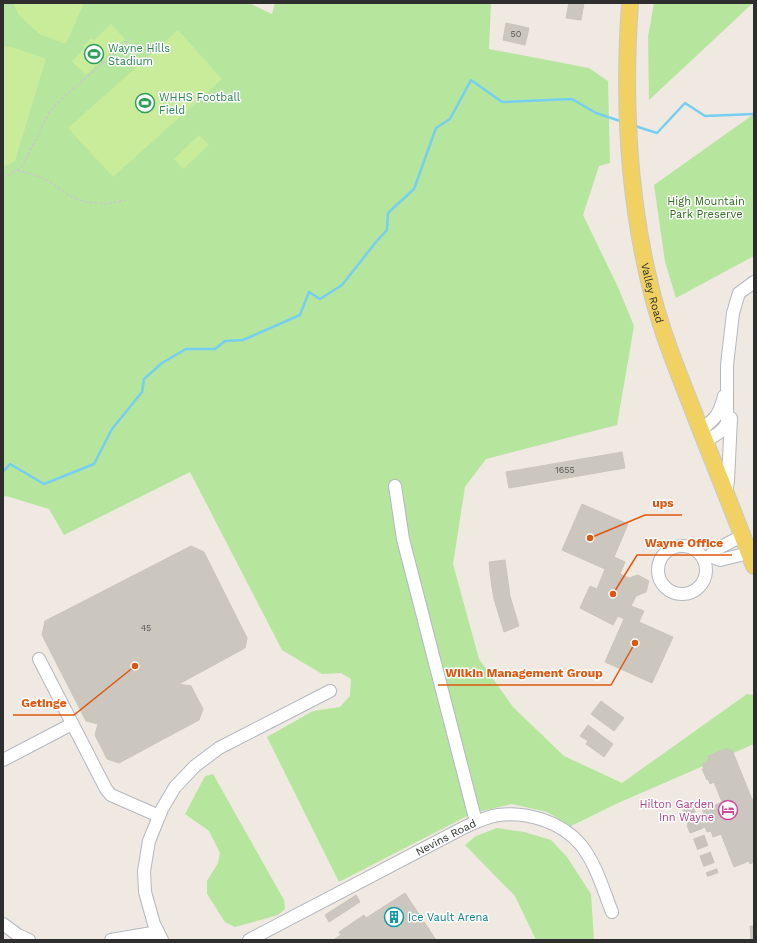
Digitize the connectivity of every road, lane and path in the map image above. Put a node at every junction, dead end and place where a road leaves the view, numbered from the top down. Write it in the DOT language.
graph roads {
  1 [pos="630,3"];
  2 [pos="130,39"];
  3 [pos="17,170"];
  4 [pos="3,176"];
  5 [pos="126,200"];
  6 [pos="754,282"];
  7 [pos="727,385"];
  8 [pos="703,436"];
  9 [pos="395,486"];
  10 [pos="726,495"];
  11 [pos="749,549"];
  12 [pos="38,660"];
  13 [pos="330,691"];
  14 [pos="72,724"];
  15 [pos="3,760"];
  16 [pos="159,816"];
  17 [pos="476,822"];
  18 [pos="612,912"];
  19 [pos="3,924"];
  20 [pos="160,936"];
  21 [pos="29,940"];
  22 [pos="111,940"];
  23 [pos="249,940"];
  1 -- 8 [label="main road, Valley Road"];
  2 -- 3 [label="path"];
  3 -- 4 [label="path"];
  3 -- 5 [label="path"];
  6 -- 7 [label="street"];
  7 -- 8 [label="street"];
  7 -- 10 [label="street"];
  8 -- 10 [label="main road, Valley Road"];
  9 -- 17 [label="street"];
  10 -- 11 [label="main road, Valley Road"];
  11 -- 11 [label="street"];
  12 -- 14 [label="street"];
  13 -- 16 [label="street"];
  14 -- 15 [label="street"];
  14 -- 16 [label="street"];
  16 -- 20 [label="street"];
  17 -- 18 [label="street, Nevins Road"];
  17 -- 23 [label="street, Nevins Road"];
  19 -- 21 [label="street"];
  20 -- 22 [label="street"];
}
